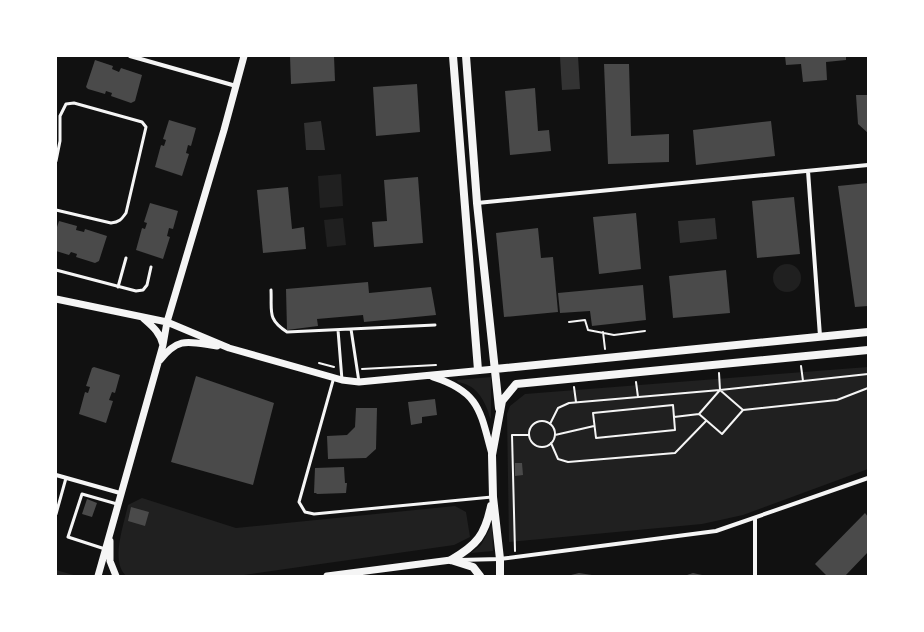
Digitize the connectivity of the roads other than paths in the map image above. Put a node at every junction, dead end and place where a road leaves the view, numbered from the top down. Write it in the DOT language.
graph roads {
  1 [pos="130,56"];
  2 [pos="244,56"];
  3 [pos="453,56"];
  4 [pos="466,56"];
  5 [pos="236,86"];
  6 [pos="58,116"];
  7 [pos="56,161"];
  8 [pos="868,164"];
  9 [pos="808,170"];
  10 [pos="477,203"];
  11 [pos="465,204"];
  12 [pos="56,210"];
  13 [pos="126,258"];
  14 [pos="151,267"];
  15 [pos="56,270"];
  16 [pos="118,287"];
  17 [pos="271,290"];
  18 [pos="56,299"];
  19 [pos="143,318"];
  20 [pos="167,322"];
  21 [pos="435,325"];
  22 [pos="351,329"];
  23 [pos="338,330"];
  24 [pos="868,332"];
  25 [pos="820,336"];
  26 [pos="163,345"];
  27 [pos="225,347"];
  28 [pos="868,350"];
  29 [pos="159,360"];
  30 [pos="495,369"];
  31 [pos="478,370"];
  32 [pos="430,376"];
  33 [pos="334,377"];
  34 [pos="342,380"];
  35 [pos="359,382"];
  36 [pos="499,409"];
  37 [pos="492,454"];
  38 [pos="56,475"];
  39 [pos="66,478"];
  40 [pos="868,478"];
  41 [pos="120,493"];
  42 [pos="493,496"];
  43 [pos="117,504"];
  44 [pos="56,514"];
  45 [pos="755,518"];
  46 [pos="110,528"];
  47 [pos="105,549"];
  48 [pos="500,559"];
  49 [pos="451,560"];
  50 [pos="351,574"];
  51 [pos="98,576"];
  52 [pos="116,576"];
  53 [pos="327,576"];
  54 [pos="480,576"];
  55 [pos="500,576"];
  56 [pos="755,576"];
  1 -- 5 [label="street"];
  2 -- 5 [label="street"];
  3 -- 11 [label="main road"];
  4 -- 10 [label="main road"];
  5 -- 20 [label="street"];
  6 -- 7 [label="lane"];
  6 -- 12 [label="lane"];
  8 -- 9 [label="street"];
  9 -- 10 [label="street"];
  9 -- 25 [label="street"];
  10 -- 11 [label="main road"];
  10 -- 30 [label="main road"];
  11 -- 31 [label="main road"];
  13 -- 16 [label="lane"];
  14 -- 16 [label="lane"];
  15 -- 16 [label="lane"];
  17 -- 23 [label="lane"];
  18 -- 19 [label="street"];
  19 -- 20 [label="street"];
  19 -- 26 [label="street"];
  20 -- 26 [label="street"];
  20 -- 27 [label="street"];
  21 -- 22 [label="lane"];
  22 -- 23 [label="lane"];
  22 -- 35 [label="lane"];
  23 -- 34 [label="lane"];
  24 -- 25 [label="main road"];
  25 -- 30 [label="main road"];
  26 -- 29 [label="street"];
  27 -- 29 [label="street"];
  27 -- 33 [label="street"];
  28 -- 36 [label="main road"];
  29 -- 41 [label="street"];
  30 -- 31 [label="street"];
  30 -- 36 [label="main road"];
  31 -- 32 [label="street"];
  32 -- 35 [label="street"];
  32 -- 37 [label="street"];
  33 -- 34 [label="street"];
  33 -- 42 [label="lane"];
  34 -- 35 [label="street"];
  36 -- 37 [label="main road"];
  37 -- 42 [label="main road"];
  38 -- 39 [label="street"];
  39 -- 41 [label="street"];
  39 -- 44 [label="lane"];
  40 -- 45 [label="street"];
  41 -- 43 [label="street"];
  42 -- 48 [label="main road"];
  42 -- 49 [label="main road"];
  43 -- 46 [label="street"];
  43 -- 47 [label="lane"];
  45 -- 48 [label="street"];
  45 -- 56 [label="street"];
  46 -- 47 [label="street"];
  46 -- 52 [label="street"];
  47 -- 51 [label="street"];
  48 -- 49 [label="street"];
  48 -- 55 [label="main road"];
  49 -- 50 [label="street"];
  49 -- 54 [label="main road"];
  50 -- 53 [label="street"];
}
